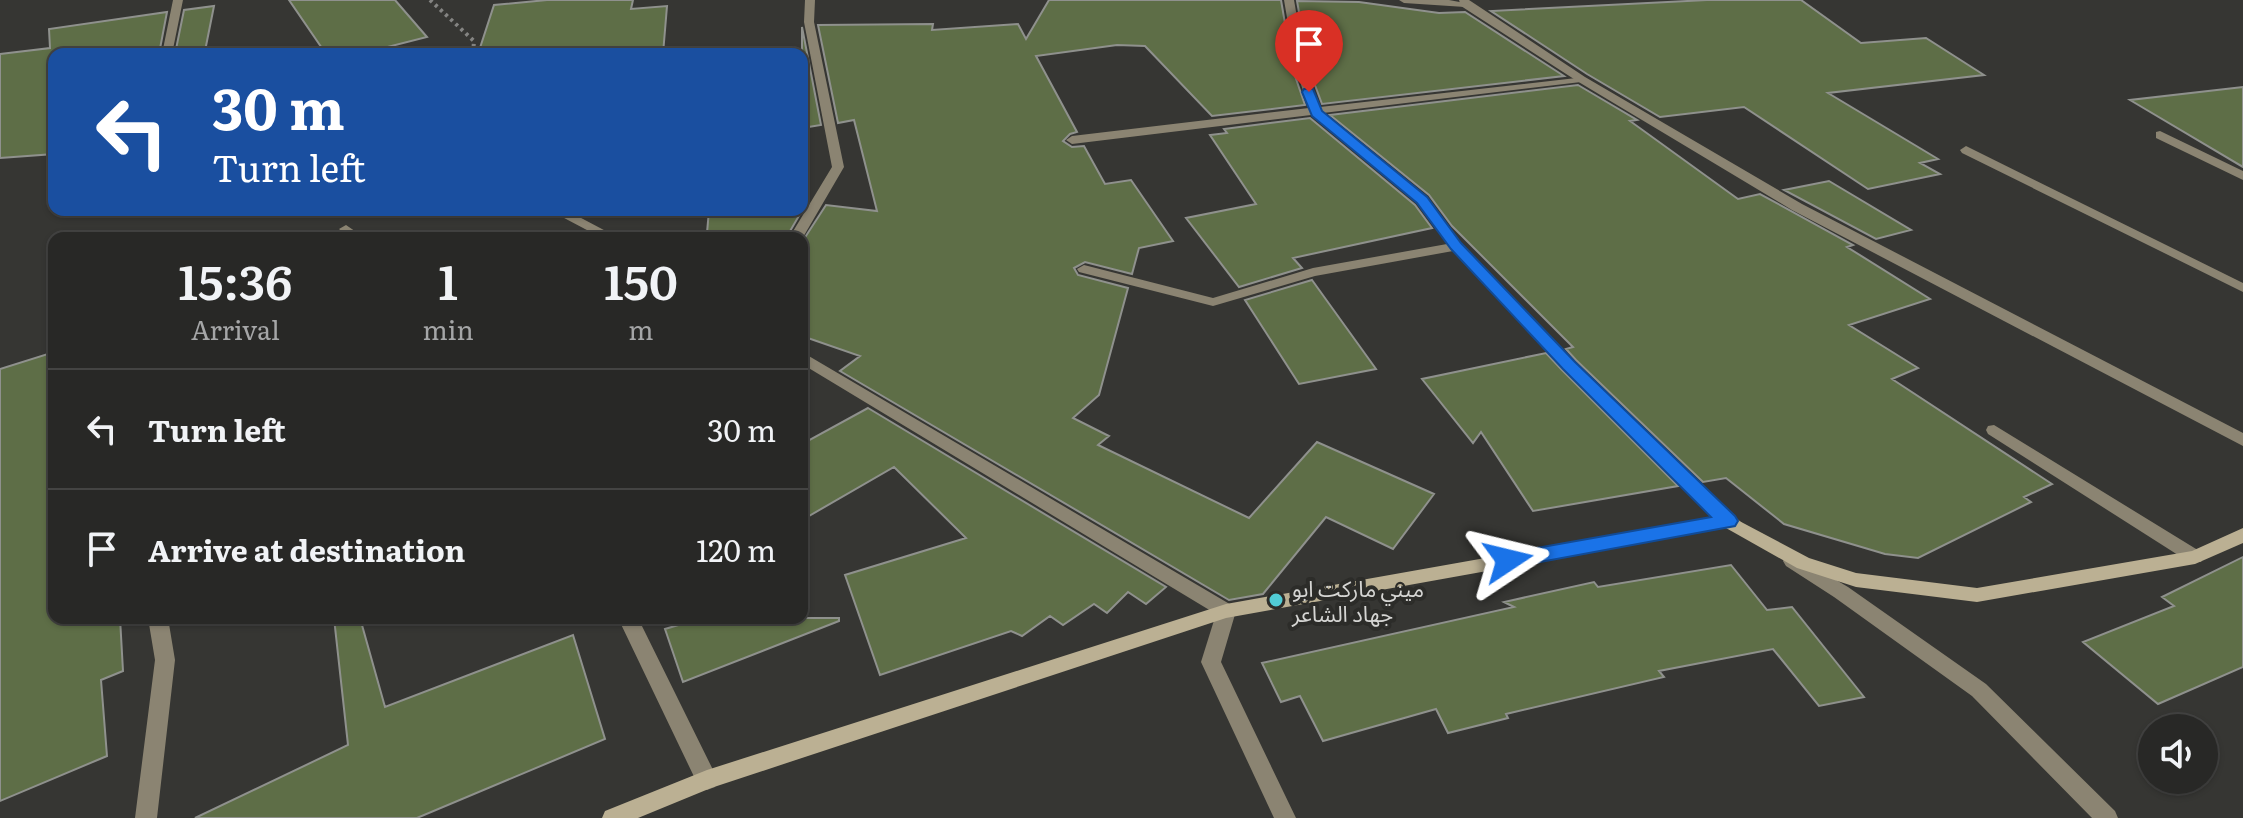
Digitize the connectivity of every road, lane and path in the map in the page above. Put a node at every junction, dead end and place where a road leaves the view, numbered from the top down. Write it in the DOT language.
graph roads {
  1 [pos="178,0"];
  2 [pos="430,0"];
  3 [pos="810,0"];
  4 [pos="1289,0"];
  5 [pos="1404,0"];
  6 [pos="1465,2"];
  7 [pos="168,48"];
  8 [pos="473,48"];
  9 [pos="1581,79"];
  10 [pos="1316,113"];
  11 [pos="2160,135"];
  12 [pos="1072,140"];
  13 [pos="1966,150"];
  14 [pos="2243,176"];
  15 [pos="567,216"];
  16 [pos="596,232"];
  17 [pos="800,232"];
  18 [pos="1456,246"];
  19 [pos="1084,269"];
  20 [pos="2243,288"];
  21 [pos="808,361"];
  22 [pos="1994,430"];
  23 [pos="2243,440"];
  24 [pos="1728,521"];
  25 [pos="2243,535"];
  26 [pos="2195,557"];
  27 [pos="1226,611"];
  28 [pos="159,624"];
  29 [pos="631,624"];
  30 [pos="707,780"];
  31 [pos="146,818"];
  32 [pos="613,818"];
  33 [pos="1285,818"];
  34 [pos="2107,818"];
  1 -- 7 [label="street"];
  2 -- 8 [label="path"];
  3 -- 17 [label="street"];
  4 -- 10 [label="street"];
  5 -- 6 [label="street"];
  6 -- 9 [label="street"];
  9 -- 10 [label="street"];
  9 -- 23 [label="street"];
  10 -- 12 [label="street"];
  10 -- 18 [label="street"];
  11 -- 14 [label="street"];
  13 -- 20 [label="street"];
  15 -- 16 [label="street"];
  18 -- 19 [label="street"];
  18 -- 24 [label="street"];
  21 -- 27 [label="street"];
  22 -- 26 [label="street"];
  24 -- 26 [label="street"];
  24 -- 27 [label="street"];
  24 -- 34 [label="street"];
  25 -- 26 [label="street"];
  27 -- 30 [label="street"];
  27 -- 33 [label="street"];
  28 -- 31 [label="street"];
  29 -- 30 [label="street"];
  30 -- 32 [label="street"];
}
